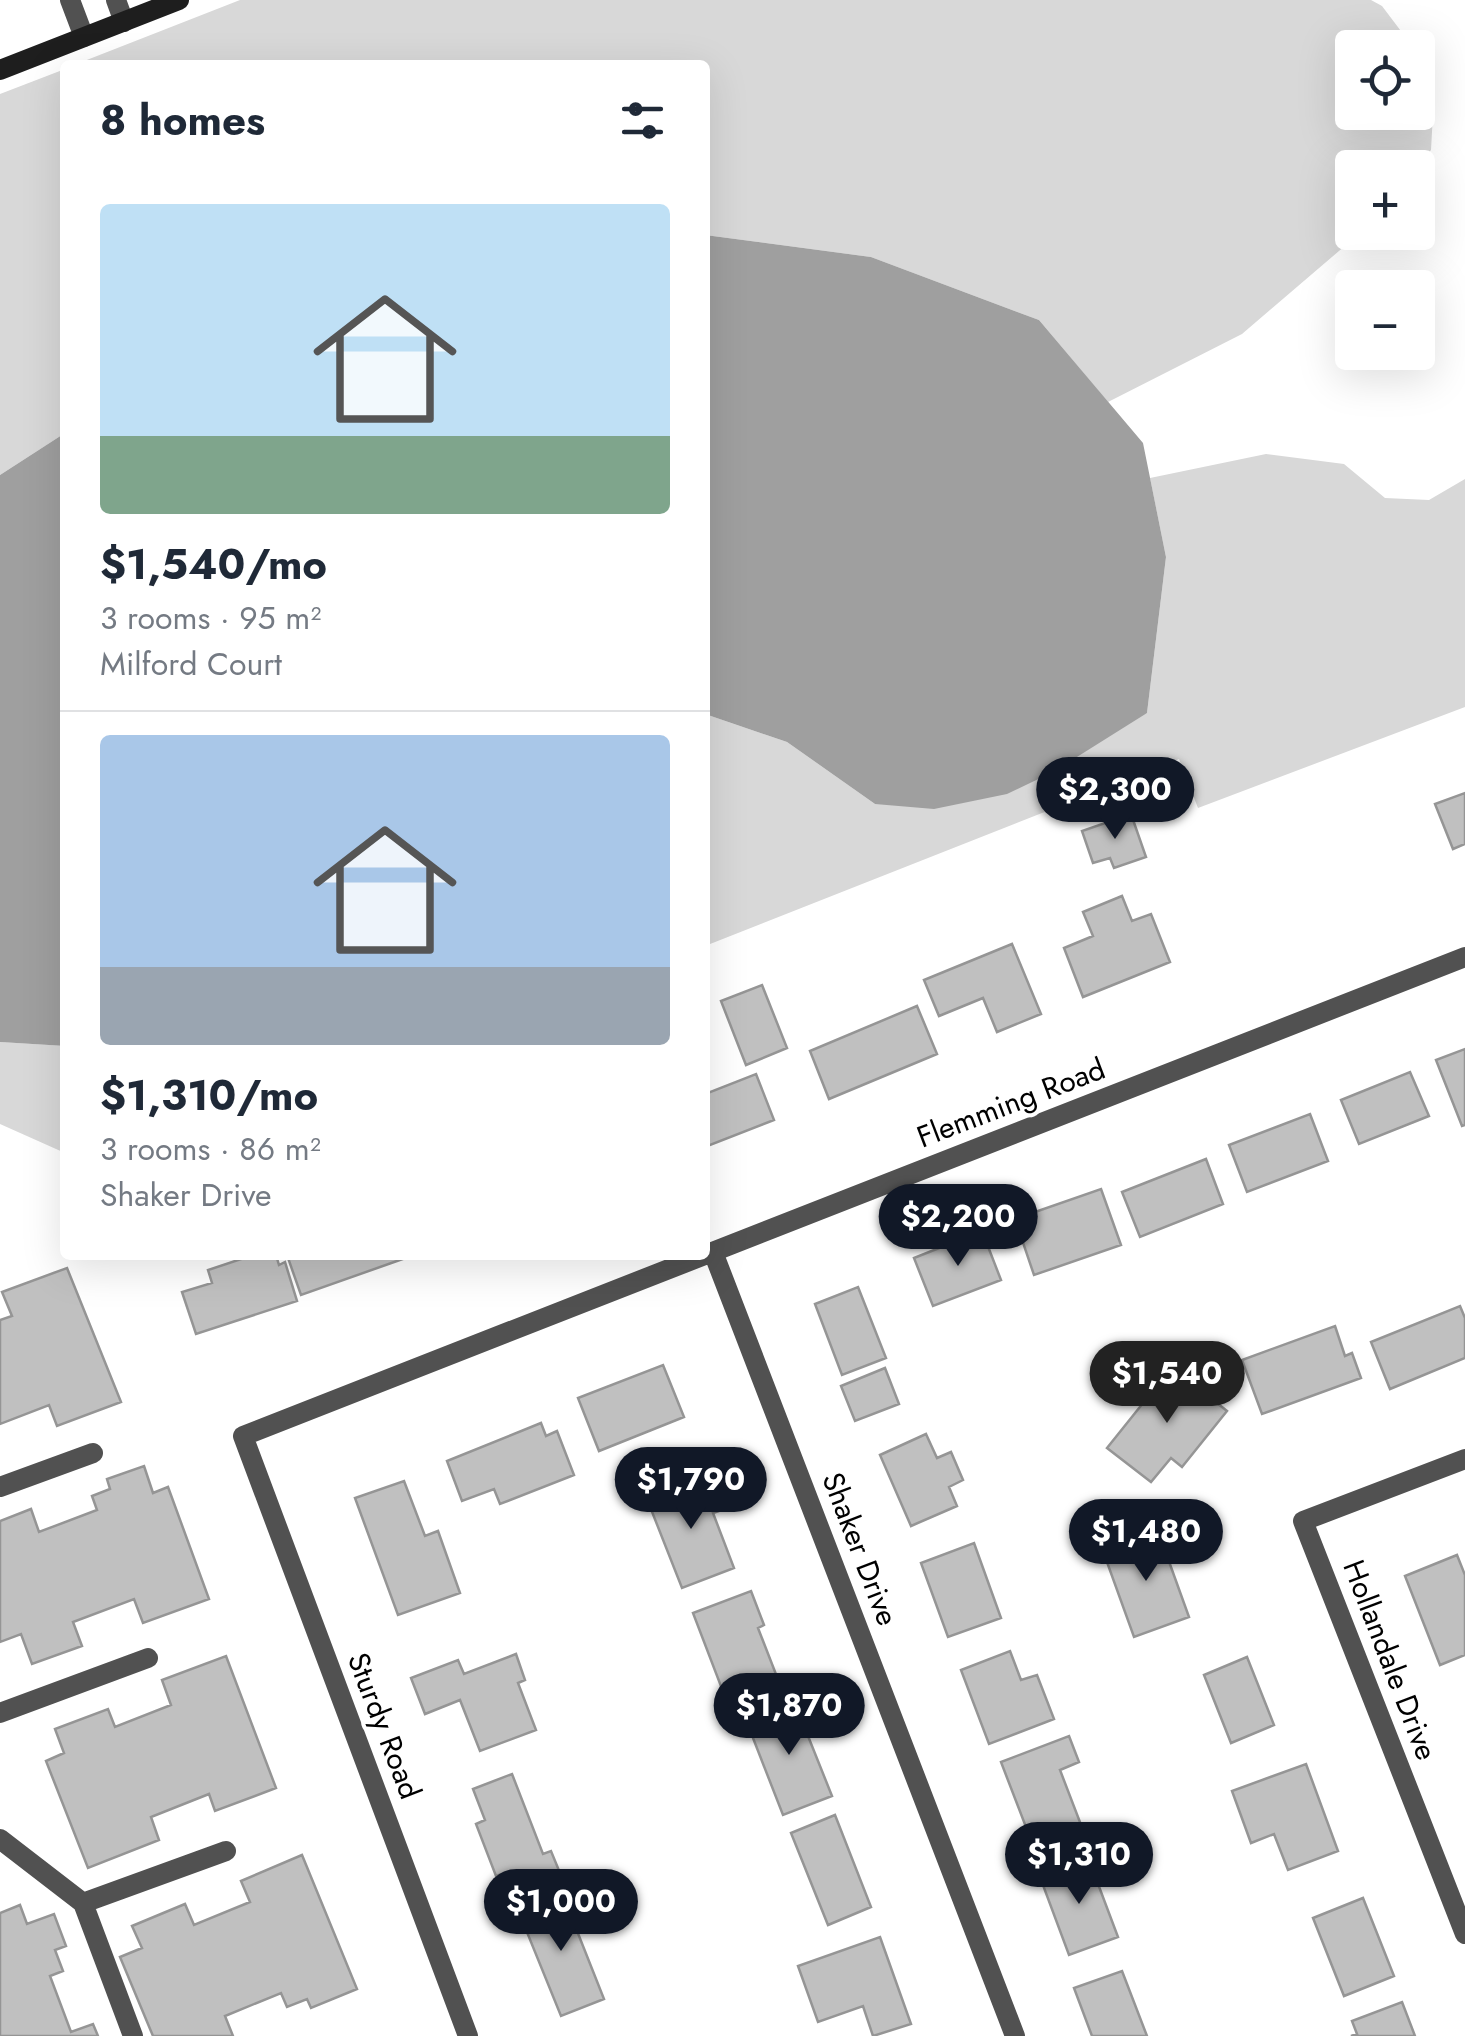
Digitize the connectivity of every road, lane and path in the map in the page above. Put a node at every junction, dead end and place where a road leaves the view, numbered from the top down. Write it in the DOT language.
graph roads {
  1 [pos="70,0"];
  2 [pos="116,0"];
  3 [pos="178,0"];
  4 [pos="124,22"];
  5 [pos="84,37"];
  6 [pos="0,70"];
  7 [pos="1465,957"];
  8 [pos="713,1252"];
  9 [pos="710,1253"];
  10 [pos="693,1260"];
  11 [pos="243,1436"];
  12 [pos="93,1454"];
  13 [pos="1465,1459"];
  14 [pos="0,1488"];
  15 [pos="148,1658"];
  16 [pos="0,1713"];
  17 [pos="0,1839"];
  18 [pos="226,1851"];
  19 [pos="84,1903"];
  20 [pos="1465,1934"];
  21 [pos="133,2036"];
  22 [pos="468,2036"];
  23 [pos="1015,2036"];
  1 -- 5 [label="street"];
  2 -- 4 [label="street"];
  3 -- 4 [label="main road"];
  4 -- 5 [label="main road"];
  5 -- 6 [label="main road"];
  7 -- 8 [label="street, Flemming Road"];
  8 -- 9 [label="street, Flemming Road"];
  8 -- 23 [label="street, Shaker Drive"];
  10 -- 11 [label="street, Flemming Road"];
  11 -- 22 [label="street, Sturdy Road"];
  12 -- 14 [label="street"];
  13 -- 20 [label="street, Hollandale Drive"];
  15 -- 16 [label="street"];
  17 -- 19 [label="street"];
  18 -- 19 [label="street"];
  19 -- 21 [label="street"];
}
